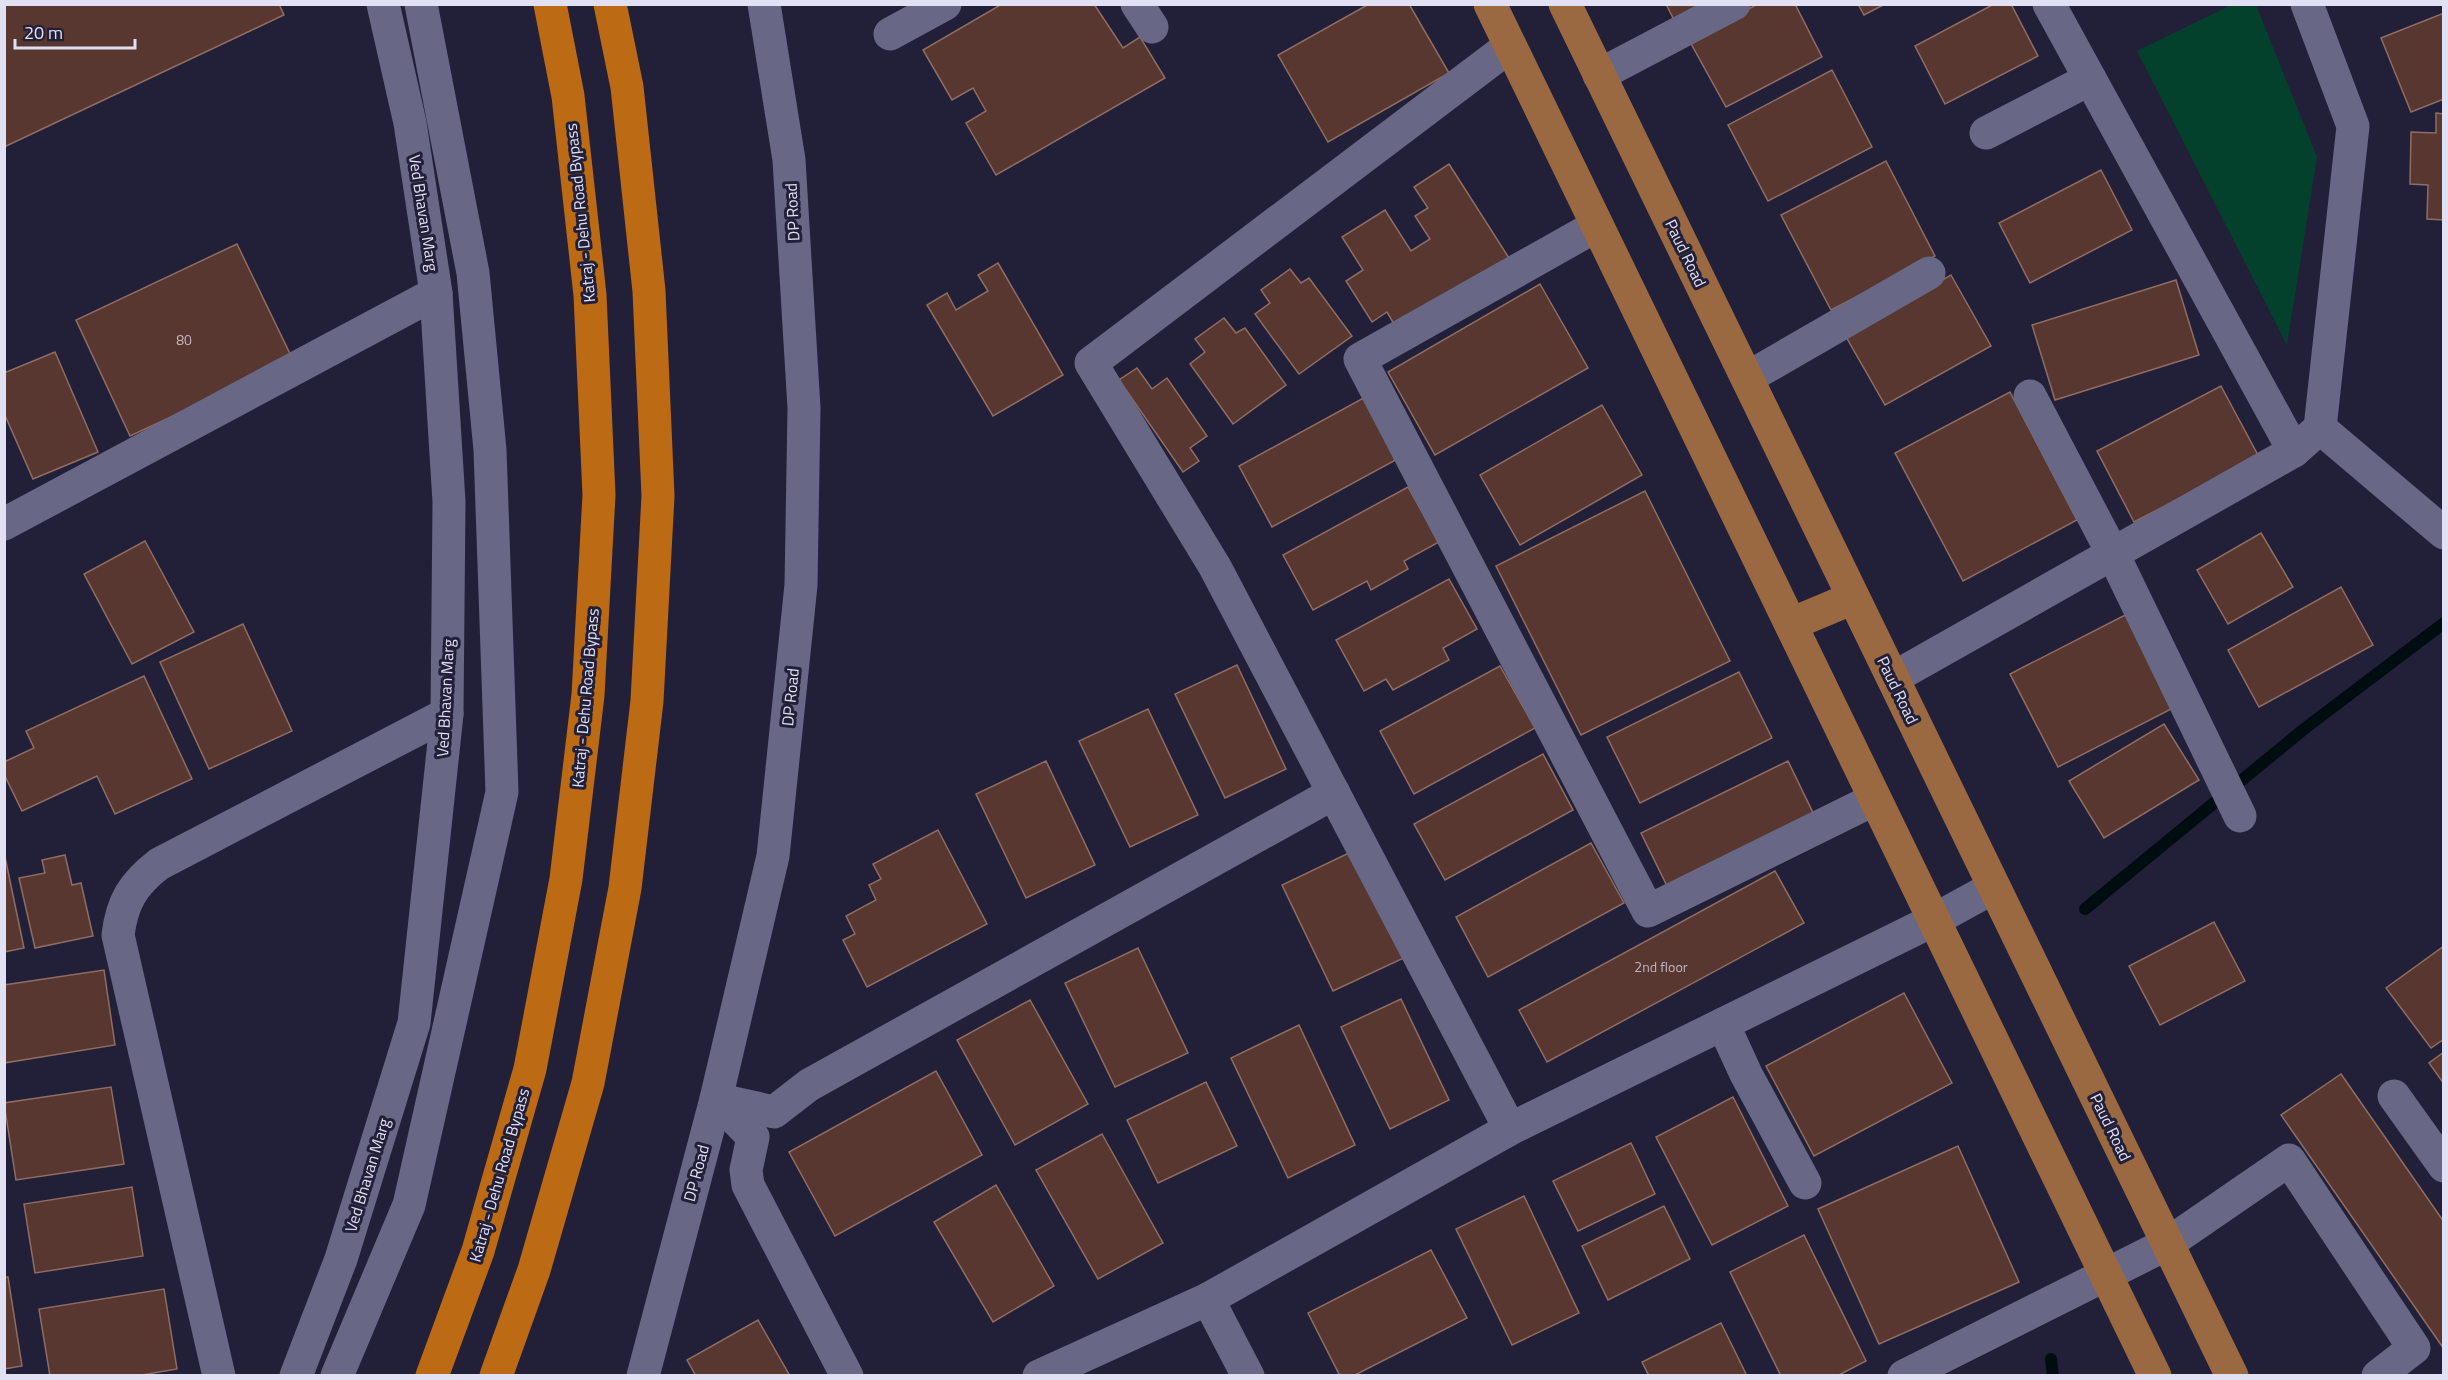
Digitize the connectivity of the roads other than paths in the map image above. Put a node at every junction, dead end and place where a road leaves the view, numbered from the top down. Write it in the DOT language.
graph roads {
  1 [pos="383,4"];
  2 [pos="421,4"];
  3 [pos="550,4"];
  4 [pos="610,4"];
  5 [pos="764,4"];
  6 [pos="945,4"];
  7 [pos="1490,4"];
  8 [pos="1565,4"];
  9 [pos="1734,4"];
  10 [pos="2049,4"];
  11 [pos="2307,4"];
  12 [pos="890,34"];
  13 [pos="1510,46"];
  14 [pos="1599,75"];
  15 [pos="2090,79"];
  16 [pos="1986,133"];
  17 [pos="1596,226"];
  18 [pos="1929,273"];
  19 [pos="436,293"];
  20 [pos="1747,378"];
  21 [pos="2030,396"];
  22 [pos="2320,428"];
  23 [pos="2294,450"];
  24 [pos="4,524"];
  25 [pos="2439,529"];
  26 [pos="2113,554"];
  27 [pos="1853,598"];
  28 [pos="1791,624"];
  29 [pos="1893,678"];
  30 [pos="447,714"];
  31 [pos="1334,793"];
  32 [pos="1875,799"];
  33 [pos="2240,816"];
  34 [pos="1994,887"];
  35 [pos="1934,920"];
  36 [pos="1723,1024"];
  37 [pos="2394,1096"];
  38 [pos="716,1099"];
  39 [pos="1510,1129"];
  40 [pos="2444,1166"];
  41 [pos="1805,1183"];
  42 [pos="2167,1244"];
  43 [pos="2106,1274"];
  44 [pos="1208,1299"];
  45 [pos="219,1376"];
  46 [pos="296,1376"];
  47 [pos="336,1376"];
  48 [pos="432,1376"];
  49 [pos="496,1376"];
  50 [pos="643,1376"];
  51 [pos="847,1376"];
  52 [pos="1039,1376"];
  53 [pos="1248,1376"];
  54 [pos="1904,1376"];
  55 [pos="2155,1376"];
  56 [pos="2232,1376"];
  57 [pos="2378,1376"];
  1 -- 19 [label="street, Ved Bhavan Marg"];
  2 -- 47 [label="street"];
  3 -- 48 [label="highway, Katraj - Dehu Road Bypass"];
  4 -- 49 [label="highway"];
  5 -- 38 [label="street, DP Road"];
  6 -- 12 [label="street"];
  7 -- 13 [label="main road"];
  8 -- 14 [label="main road, Paud Road"];
  9 -- 14 [label="street"];
  10 -- 15 [label="street"];
  11 -- 22 [label="street"];
  13 -- 17 [label="main road"];
  13 -- 31 [label="street"];
  14 -- 20 [label="main road, Paud Road"];
  15 -- 16 [label="street"];
  15 -- 23 [label="street"];
  17 -- 28 [label="main road"];
  17 -- 32 [label="street"];
  18 -- 20 [label="street"];
  19 -- 24 [label="street"];
  19 -- 30 [label="street, Ved Bhavan Marg"];
  20 -- 27 [label="main road, Paud Road"];
  21 -- 26 [label="street"];
  22 -- 23 [label="street"];
  22 -- 25 [label="street"];
  23 -- 26 [label="street"];
  26 -- 29 [label="street"];
  26 -- 33 [label="street"];
  27 -- 28 [label="main road"];
  27 -- 29 [label="main road, Paud Road"];
  28 -- 32 [label="main road"];
  29 -- 34 [label="main road, Paud Road"];
  30 -- 45 [label="street"];
  30 -- 46 [label="street, Ved Bhavan Marg"];
  31 -- 38 [label="street"];
  31 -- 39 [label="street"];
  32 -- 35 [label="main road"];
  34 -- 35 [label="street"];
  34 -- 42 [label="main road, Paud Road"];
  35 -- 36 [label="street"];
  35 -- 43 [label="main road"];
  36 -- 39 [label="street"];
  36 -- 41 [label="street"];
  37 -- 40 [label="street"];
  38 -- 50 [label="street, DP Road"];
  38 -- 51 [label="street"];
  39 -- 44 [label="street"];
  42 -- 43 [label="street"];
  42 -- 56 [label="main road, Paud Road"];
  42 -- 57 [label="street"];
  43 -- 54 [label="street"];
  43 -- 55 [label="main road"];
  44 -- 52 [label="street"];
  44 -- 53 [label="street"];
}
